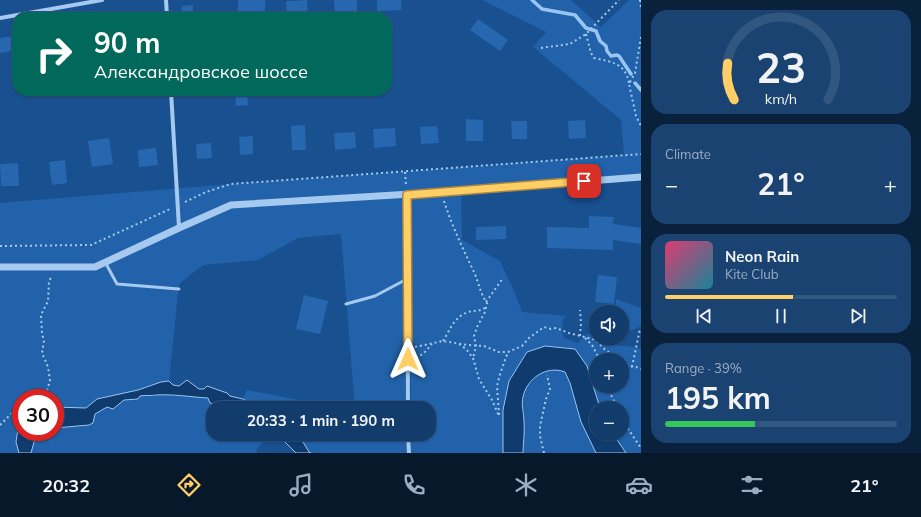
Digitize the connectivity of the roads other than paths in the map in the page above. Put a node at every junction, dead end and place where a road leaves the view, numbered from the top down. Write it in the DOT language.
graph roads {
  1 [pos="102,0"];
  2 [pos="166,0"];
  3 [pos="34,12"];
  4 [pos="167,12"];
  5 [pos="12,16"];
  6 [pos="0,18"];
  7 [pos="171,96"];
  8 [pos="641,177"];
  9 [pos="407,195"];
  10 [pos="179,228"];
  11 [pos="105,262"];
  12 [pos="0,267"];
  13 [pos="407,279"];
  14 [pos="179,289"];
  15 [pos="346,304"];
  16 [pos="408,401"];
  17 [pos="408,441"];
  18 [pos="409,453"];
  1 -- 3 [label="street"];
  2 -- 4 [label="street"];
  5 -- 6 [label="street"];
  7 -- 10 [label="street"];
  8 -- 9 [label="street"];
  9 -- 10 [label="street"];
  9 -- 13 [label="street"];
  10 -- 11 [label="street"];
  11 -- 12 [label="street"];
  11 -- 14 [label="lane"];
  13 -- 15 [label="lane"];
  13 -- 16 [label="street"];
  17 -- 18 [label="street"];
}
